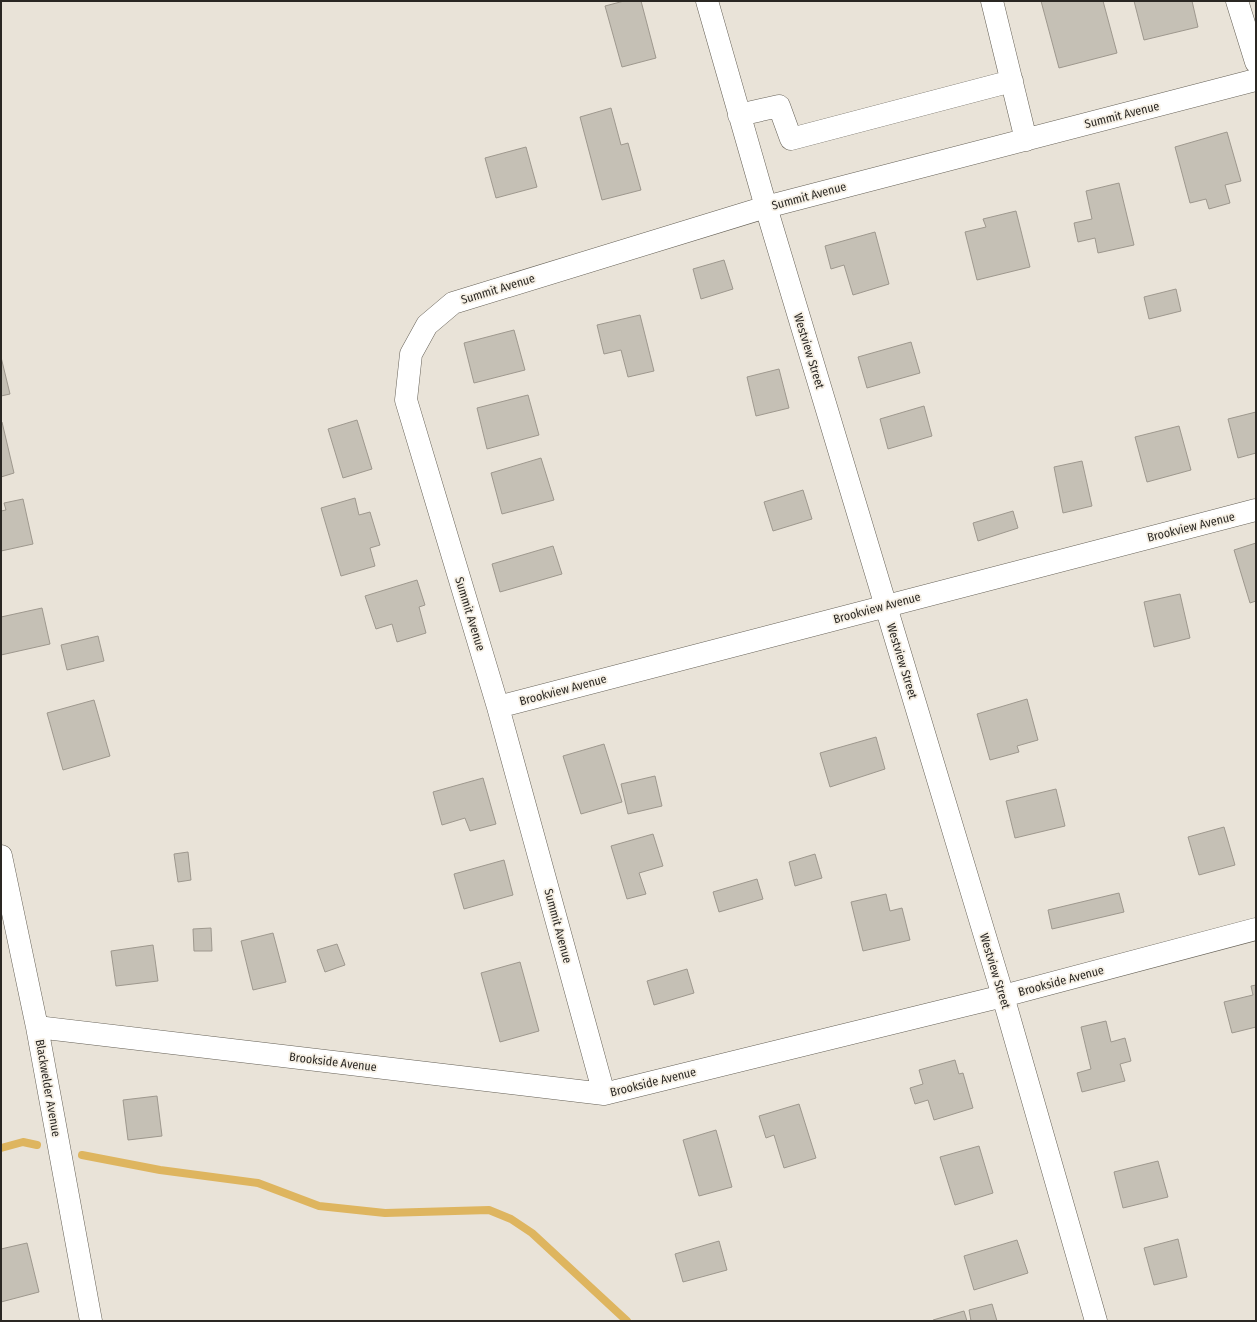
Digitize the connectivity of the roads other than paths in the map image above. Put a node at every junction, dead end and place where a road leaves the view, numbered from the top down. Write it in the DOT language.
graph roads {
  1 [pos="707,1"];
  2 [pos="992,1"];
  3 [pos="1237,1"];
  4 [pos="1256,62"];
  5 [pos="1256,80"];
  6 [pos="1012,81"];
  7 [pos="739,115"];
  8 [pos="1026,140"];
  9 [pos="766,207"];
  10 [pos="1256,510"];
  11 [pos="885,606"];
  12 [pos="498,707"];
  13 [pos="1,856"];
  14 [pos="1256,929"];
  15 [pos="1003,996"];
  16 [pos="37,1027"];
  17 [pos="604,1094"];
  18 [pos="91,1321"];
  19 [pos="1096,1321"];
  1 -- 7 [label="street, Westview Street"];
  2 -- 6 [label="street"];
  3 -- 4 [label="street"];
  5 -- 8 [label="street, Summit Avenue"];
  6 -- 7 [label="street"];
  6 -- 8 [label="street"];
  7 -- 9 [label="street, Westview Street"];
  8 -- 9 [label="street, Summit Avenue"];
  9 -- 11 [label="street, Westview Street"];
  9 -- 12 [label="street, Summit Avenue"];
  10 -- 11 [label="street, Brookview Avenue"];
  11 -- 12 [label="street, Brookview Avenue"];
  11 -- 15 [label="street, Westview Street"];
  12 -- 17 [label="street, Summit Avenue"];
  13 -- 16 [label="street, Blackwelder Avenue"];
  14 -- 15 [label="street, Brookside Avenue"];
  15 -- 17 [label="street, Brookside Avenue"];
  15 -- 19 [label="street, Westview Street"];
  16 -- 17 [label="street, Brookside Avenue"];
  16 -- 18 [label="street, Blackwelder Avenue"];
}
